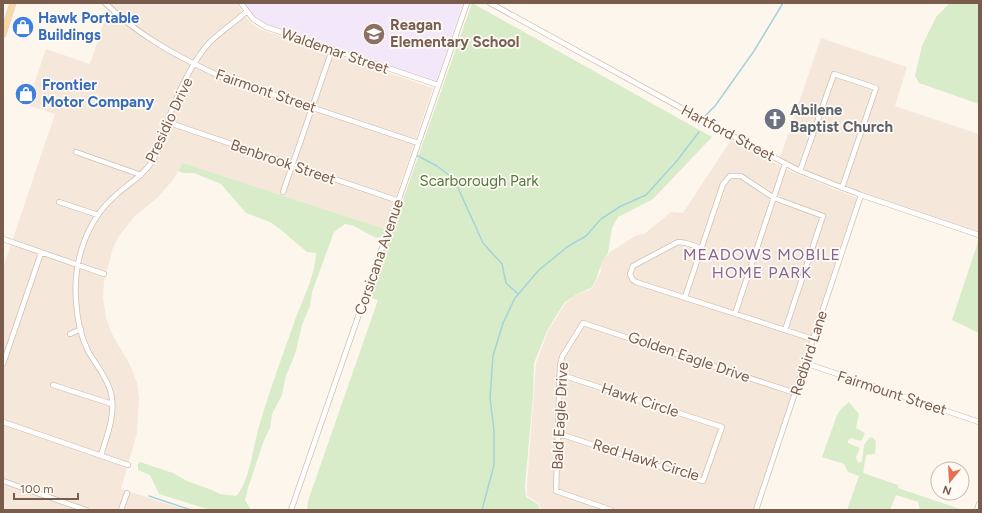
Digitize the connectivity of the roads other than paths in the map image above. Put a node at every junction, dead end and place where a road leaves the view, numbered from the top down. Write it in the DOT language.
graph roads {
  1 [pos="14,3"];
  2 [pos="105,3"];
  3 [pos="241,3"];
  4 [pos="467,3"];
  5 [pos="490,3"];
  6 [pos="246,12"];
  7 [pos="3,34"];
  8 [pos="332,50"];
  9 [pos="195,65"];
  10 [pos="438,85"];
  11 [pos="312,108"];
  12 [pos="167,122"];
  13 [pos="418,143"];
  14 [pos="76,152"];
  15 [pos="785,164"];
  16 [pos="292,165"];
  17 [pos="800,171"];
  18 [pos="141,175"];
  19 [pos="842,188"];
  20 [pos="283,192"];
  21 [pos="862,196"];
  22 [pos="774,198"];
  23 [pos="398,201"];
  24 [pos="59,202"];
  25 [pos="98,215"];
  26 [pos="979,235"];
  27 [pos="3,239"];
  28 [pos="701,248"];
  29 [pos="41,253"];
  30 [pos="77,265"];
  31 [pos="104,274"];
  32 [pos="685,297"];
  33 [pos="735,314"];
  34 [pos="583,323"];
  35 [pos="81,329"];
  36 [pos="785,330"];
  37 [pos="70,334"];
  38 [pos="813,339"];
  39 [pos="3,364"];
  40 [pos="805,364"];
  41 [pos="559,377"];
  42 [pos="53,384"];
  43 [pos="795,393"];
  44 [pos="112,404"];
  45 [pos="3,422"];
  46 [pos="979,422"];
  47 [pos="722,427"];
  48 [pos="558,436"];
  49 [pos="101,455"];
  50 [pos="128,465"];
  51 [pos="3,480"];
  52 [pos="127,493"];
  53 [pos="979,504"];
  54 [pos="86,510"];
  55 [pos="122,510"];
  56 [pos="291,510"];
  57 [pos="611,510"];
  58 [pos="756,510"];
  59 [pos="977,510"];
  1 -- 7 [label="main road"];
  2 -- 9 [label="street, Fairmont Street"];
  3 -- 6 [label="street, Waldemar Street"];
  4 -- 10 [label="street, Corsicana Avenue"];
  5 -- 15 [label="street, Hartford Street"];
  6 -- 8 [label="street, Waldemar Street"];
  6 -- 9 [label="street, Presidio Drive"];
  8 -- 10 [label="street, Waldemar Street"];
  8 -- 11 [label="street"];
  9 -- 11 [label="street, Fairmont Street"];
  9 -- 12 [label="street, Presidio Drive"];
  10 -- 13 [label="street, Corsicana Avenue"];
  11 -- 13 [label="street, Fairmont Street"];
  11 -- 16 [label="street"];
  12 -- 16 [label="street, Benbrook Street"];
  12 -- 18 [label="street, Presidio Drive"];
  13 -- 23 [label="street, Corsicana Avenue"];
  14 -- 18 [label="street"];
  15 -- 17 [label="street, Hartford Street"];
  15 -- 22 [label="street"];
  16 -- 20 [label="street"];
  16 -- 23 [label="street, Benbrook Street"];
  17 -- 19 [label="street, Hartford Street"];
  17 -- 19 [label="street"];
  18 -- 25 [label="street, Presidio Drive"];
  19 -- 21 [label="street, Hartford Street"];
  21 -- 26 [label="street, Hartford Street"];
  21 -- 38 [label="street, Redbird Lane"];
  22 -- 28 [label="street"];
  22 -- 33 [label="street"];
  22 -- 36 [label="street"];
  23 -- 56 [label="street, Corsicana Avenue"];
  24 -- 25 [label="street"];
  25 -- 30 [label="street, Presidio Drive"];
  27 -- 29 [label="street"];
  28 -- 32 [label="street"];
  28 -- 32 [label="street"];
  29 -- 30 [label="street"];
  29 -- 39 [label="street"];
  30 -- 31 [label="street"];
  30 -- 35 [label="street, Presidio Drive"];
  32 -- 33 [label="street"];
  33 -- 36 [label="street"];
  34 -- 41 [label="street, Bald Eagle Drive"];
  34 -- 43 [label="street, Golden Eagle Drive"];
  35 -- 37 [label="street"];
  35 -- 44 [label="street, Presidio Drive"];
  36 -- 38 [label="street"];
  38 -- 40 [label="street, Redbird Lane"];
  40 -- 43 [label="street, Redbird Lane"];
  40 -- 46 [label="street, Fairmount Street"];
  41 -- 47 [label="street, Hawk Circle"];
  41 -- 48 [label="street, Bald Eagle Drive"];
  42 -- 44 [label="street"];
  43 -- 58 [label="street, Redbird Lane"];
  44 -- 49 [label="street, Presidio Drive"];
  45 -- 49 [label="street"];
  47 -- 48 [label="street, Red Hawk Circle"];
  48 -- 57 [label="street, Bald Eagle Drive"];
  49 -- 50 [label="street"];
  51 -- 54 [label="street"];
  52 -- 55 [label="street"];
  53 -- 59 [label="street"];
}
